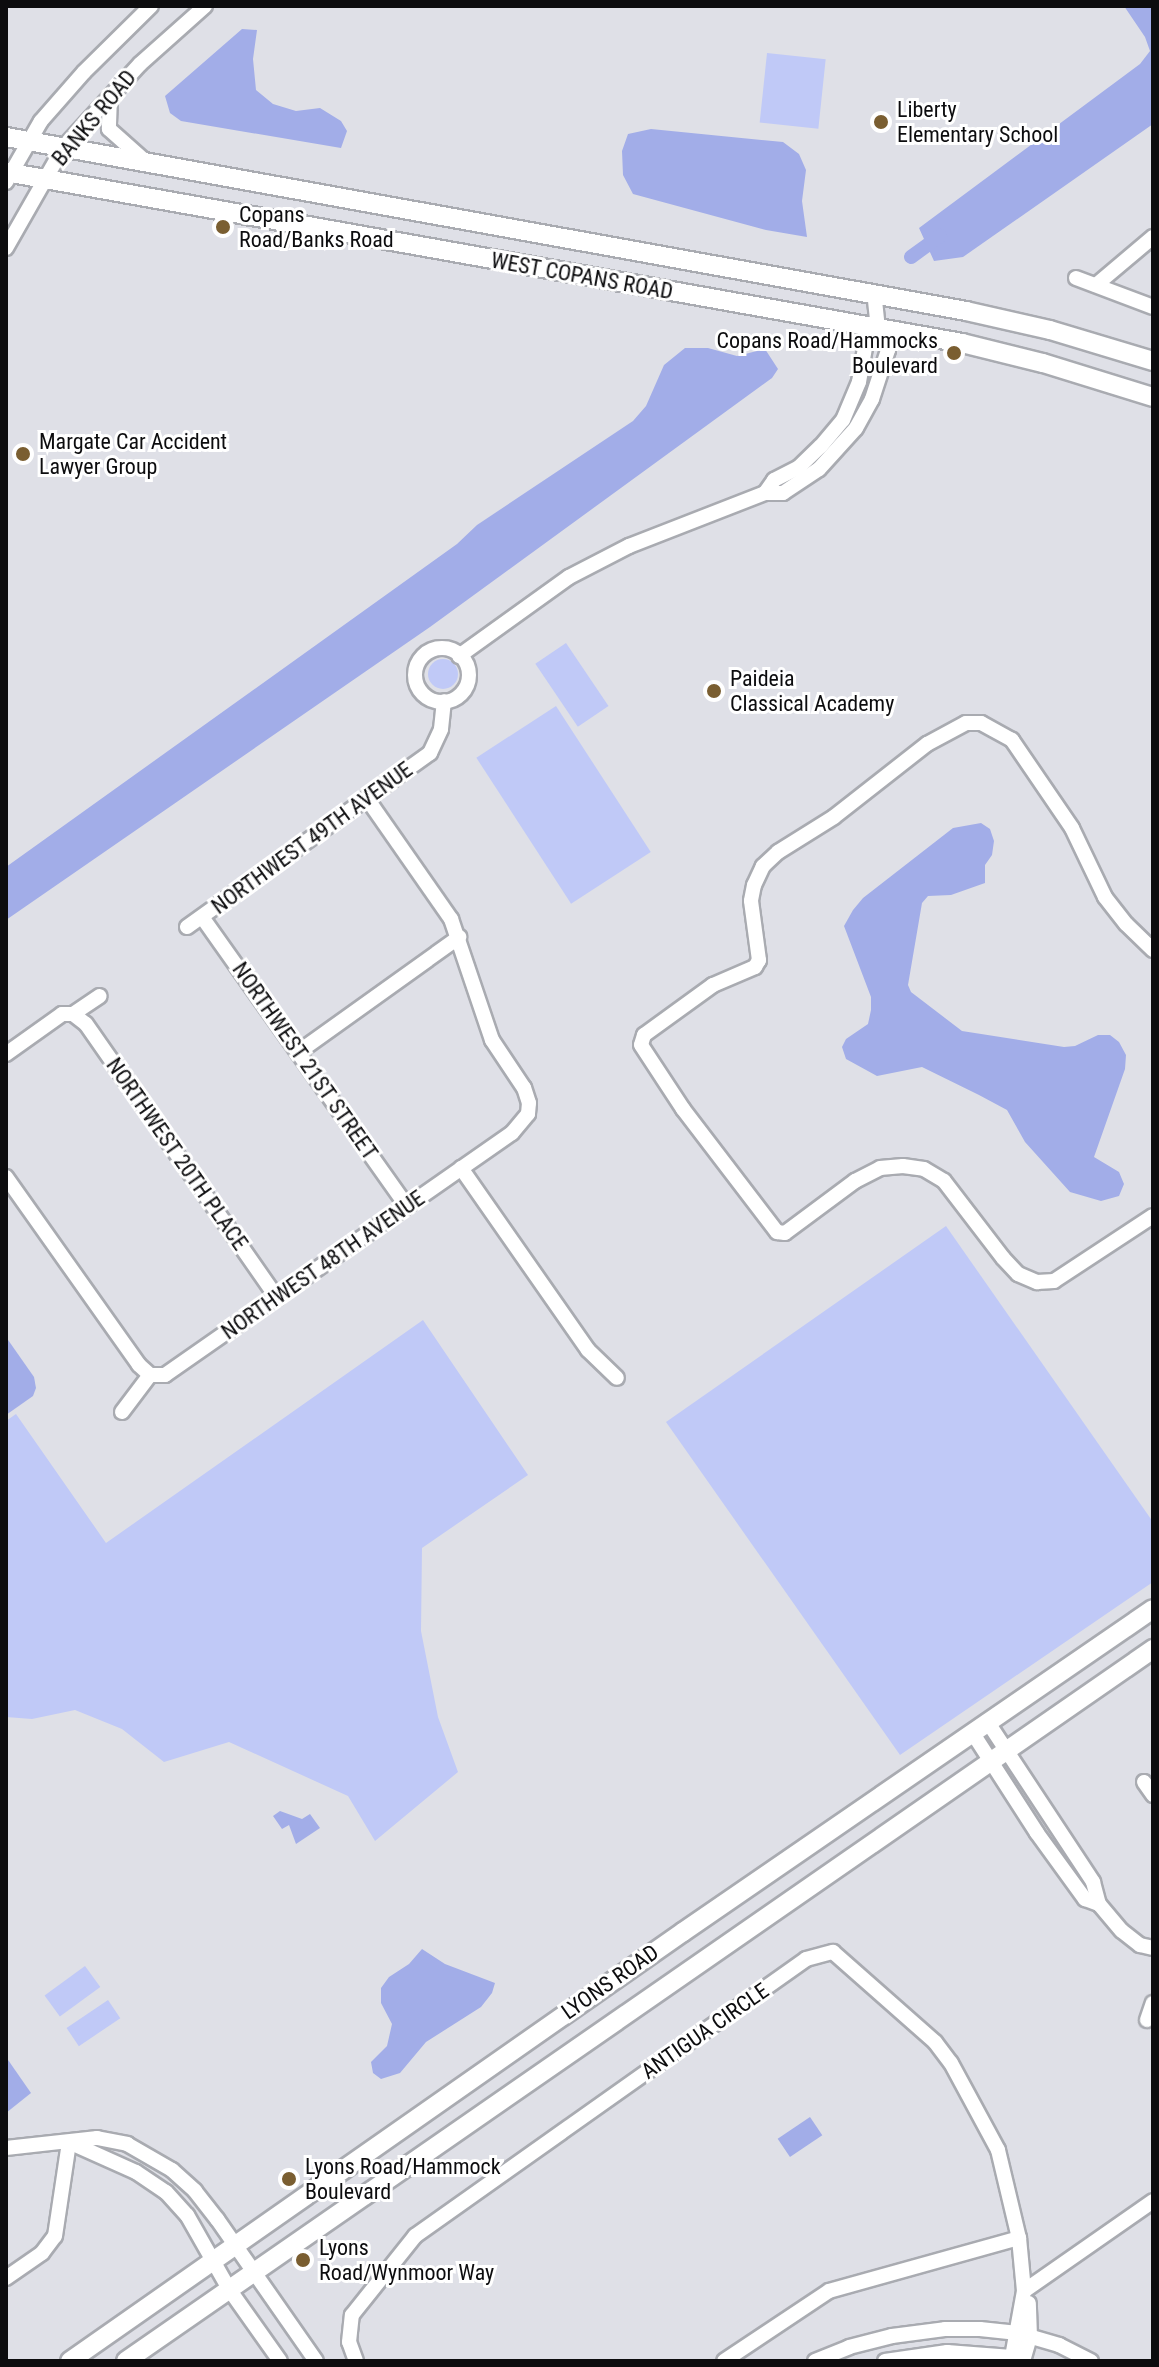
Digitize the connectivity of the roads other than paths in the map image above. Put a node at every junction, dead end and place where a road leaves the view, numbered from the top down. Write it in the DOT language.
graph roads {
  1 [pos="151,6"];
  2 [pos="205,6"];
  3 [pos="110,94"];
  4 [pos="6,137"];
  5 [pos="28,141"];
  6 [pos="63,148"];
  7 [pos="149,164"];
  8 [pos="8,176"];
  9 [pos="44,181"];
  10 [pos="1153,237"];
  11 [pos="6,248"];
  12 [pos="1076,278"];
  13 [pos="1096,285"];
  14 [pos="874,293"];
  15 [pos="1153,307"];
  16 [pos="878,329"];
  17 [pos="1153,361"];
  18 [pos="1153,397"];
  19 [pos="765,493"];
  20 [pos="459,656"];
  21 [pos="444,701"];
  22 [pos="368,800"];
  23 [pos="202,917"];
  24 [pos="187,927"];
  25 [pos="459,937"];
  26 [pos="1153,950"];
  27 [pos="100,996"];
  28 [pos="73,1014"];
  29 [pos="300,1051"];
  30 [pos="6,1054"];
  31 [pos="461,1168"];
  32 [pos="6,1177"];
  33 [pos="407,1206"];
  34 [pos="1153,1219"];
  35 [pos="277,1298"];
  36 [pos="150,1375"];
  37 [pos="617,1378"];
  38 [pos="122,1412"];
  39 [pos="1153,1609"];
  40 [pos="1153,1649"];
  41 [pos="980,1726"];
  42 [pos="998,1753"];
  43 [pos="1144,1782"];
  44 [pos="1153,1795"];
  45 [pos="1099,1904"];
  46 [pos="1153,1948"];
  47 [pos="1153,2003"];
  48 [pos="1147,2020"];
  49 [pos="69,2142"];
  50 [pos="6,2148"];
  51 [pos="1153,2201"];
  52 [pos="1019,2238"];
  53 [pos="234,2245"];
  54 [pos="214,2261"];
  55 [pos="254,2272"];
  56 [pos="6,2278"];
  57 [pos="229,2289"];
  58 [pos="1024,2291"];
  59 [pos="1024,2335"];
  60 [pos="733,2359"];
  61 [pos="1019,2360"];
  62 [pos="70,2361"];
  63 [pos="126,2361"];
  64 [pos="280,2361"];
  65 [pos="316,2361"];
  66 [pos="356,2361"];
  67 [pos="815,2361"];
  68 [pos="885,2361"];
  69 [pos="1091,2361"];
  1 -- 5 [label="street, BANKS ROAD"];
  2 -- 3 [label="street, BANKS ROAD"];
  3 -- 6 [label="street, BANKS ROAD"];
  3 -- 7 [label="street"];
  4 -- 5 [label="main road, WEST COPANS ROAD"];
  5 -- 6 [label="main road, WEST COPANS ROAD"];
  5 -- 8 [label="street, BANKS ROAD"];
  6 -- 7 [label="main road, WEST COPANS ROAD"];
  6 -- 9 [label="street, BANKS ROAD"];
  7 -- 14 [label="main road, WEST COPANS ROAD"];
  8 -- 9 [label="main road, WEST COPANS ROAD"];
  9 -- 11 [label="street, BANKS ROAD"];
  9 -- 16 [label="main road, WEST COPANS ROAD"];
  10 -- 13 [label="street"];
  12 -- 13 [label="street"];
  13 -- 15 [label="street"];
  14 -- 16 [label="street"];
  14 -- 17 [label="main road, WEST COPANS ROAD"];
  16 -- 18 [label="main road, WEST COPANS ROAD"];
  16 -- 19 [label="street"];
  16 -- 19 [label="street"];
  19 -- 20 [label="street"];
  20 -- 21 [label="street"];
  20 -- 21 [label="street"];
  21 -- 22 [label="street, NORTHWEST 49TH AVENUE"];
  22 -- 23 [label="street, NORTHWEST 49TH AVENUE"];
  22 -- 25 [label="street"];
  23 -- 24 [label="street, NORTHWEST 49TH AVENUE"];
  23 -- 29 [label="street, NORTHWEST 21ST STREET"];
  25 -- 29 [label="street"];
  25 -- 31 [label="street, NORTHWEST 48TH AVENUE"];
  26 -- 34 [label="street"];
  27 -- 28 [label="street"];
  28 -- 30 [label="street"];
  28 -- 35 [label="street, NORTHWEST 20TH PLACE"];
  29 -- 33 [label="street, NORTHWEST 21ST STREET"];
  31 -- 33 [label="street, NORTHWEST 48TH AVENUE"];
  31 -- 37 [label="street"];
  32 -- 36 [label="street"];
  33 -- 35 [label="street, NORTHWEST 48TH AVENUE"];
  35 -- 36 [label="street, NORTHWEST 48TH AVENUE"];
  36 -- 38 [label="street"];
  39 -- 41 [label="main road, LYONS ROAD"];
  40 -- 42 [label="main road, LYONS ROAD"];
  41 -- 42 [label="street"];
  41 -- 53 [label="main road, LYONS ROAD"];
  42 -- 45 [label="street"];
  42 -- 45 [label="street"];
  42 -- 55 [label="main road, LYONS ROAD"];
  43 -- 44 [label="street"];
  45 -- 46 [label="street"];
  47 -- 48 [label="street"];
  49 -- 50 [label="street"];
  49 -- 53 [label="street"];
  49 -- 54 [label="street"];
  49 -- 56 [label="street"];
  51 -- 58 [label="street"];
  52 -- 58 [label="street, ANTIGUA CIRCLE"];
  52 -- 60 [label="street"];
  52 -- 66 [label="street, ANTIGUA CIRCLE"];
  53 -- 54 [label="main road, LYONS ROAD"];
  53 -- 55 [label="street"];
  54 -- 57 [label="street"];
  54 -- 62 [label="main road, LYONS ROAD"];
  55 -- 57 [label="main road, LYONS ROAD"];
  55 -- 65 [label="street"];
  57 -- 63 [label="main road, LYONS ROAD"];
  57 -- 64 [label="street"];
  58 -- 59 [label="street, ANTIGUA CIRCLE"];
  59 -- 61 [label="street, ANTIGUA CIRCLE"];
  59 -- 67 [label="street"];
  59 -- 69 [label="street"];
  61 -- 68 [label="street"];
}
